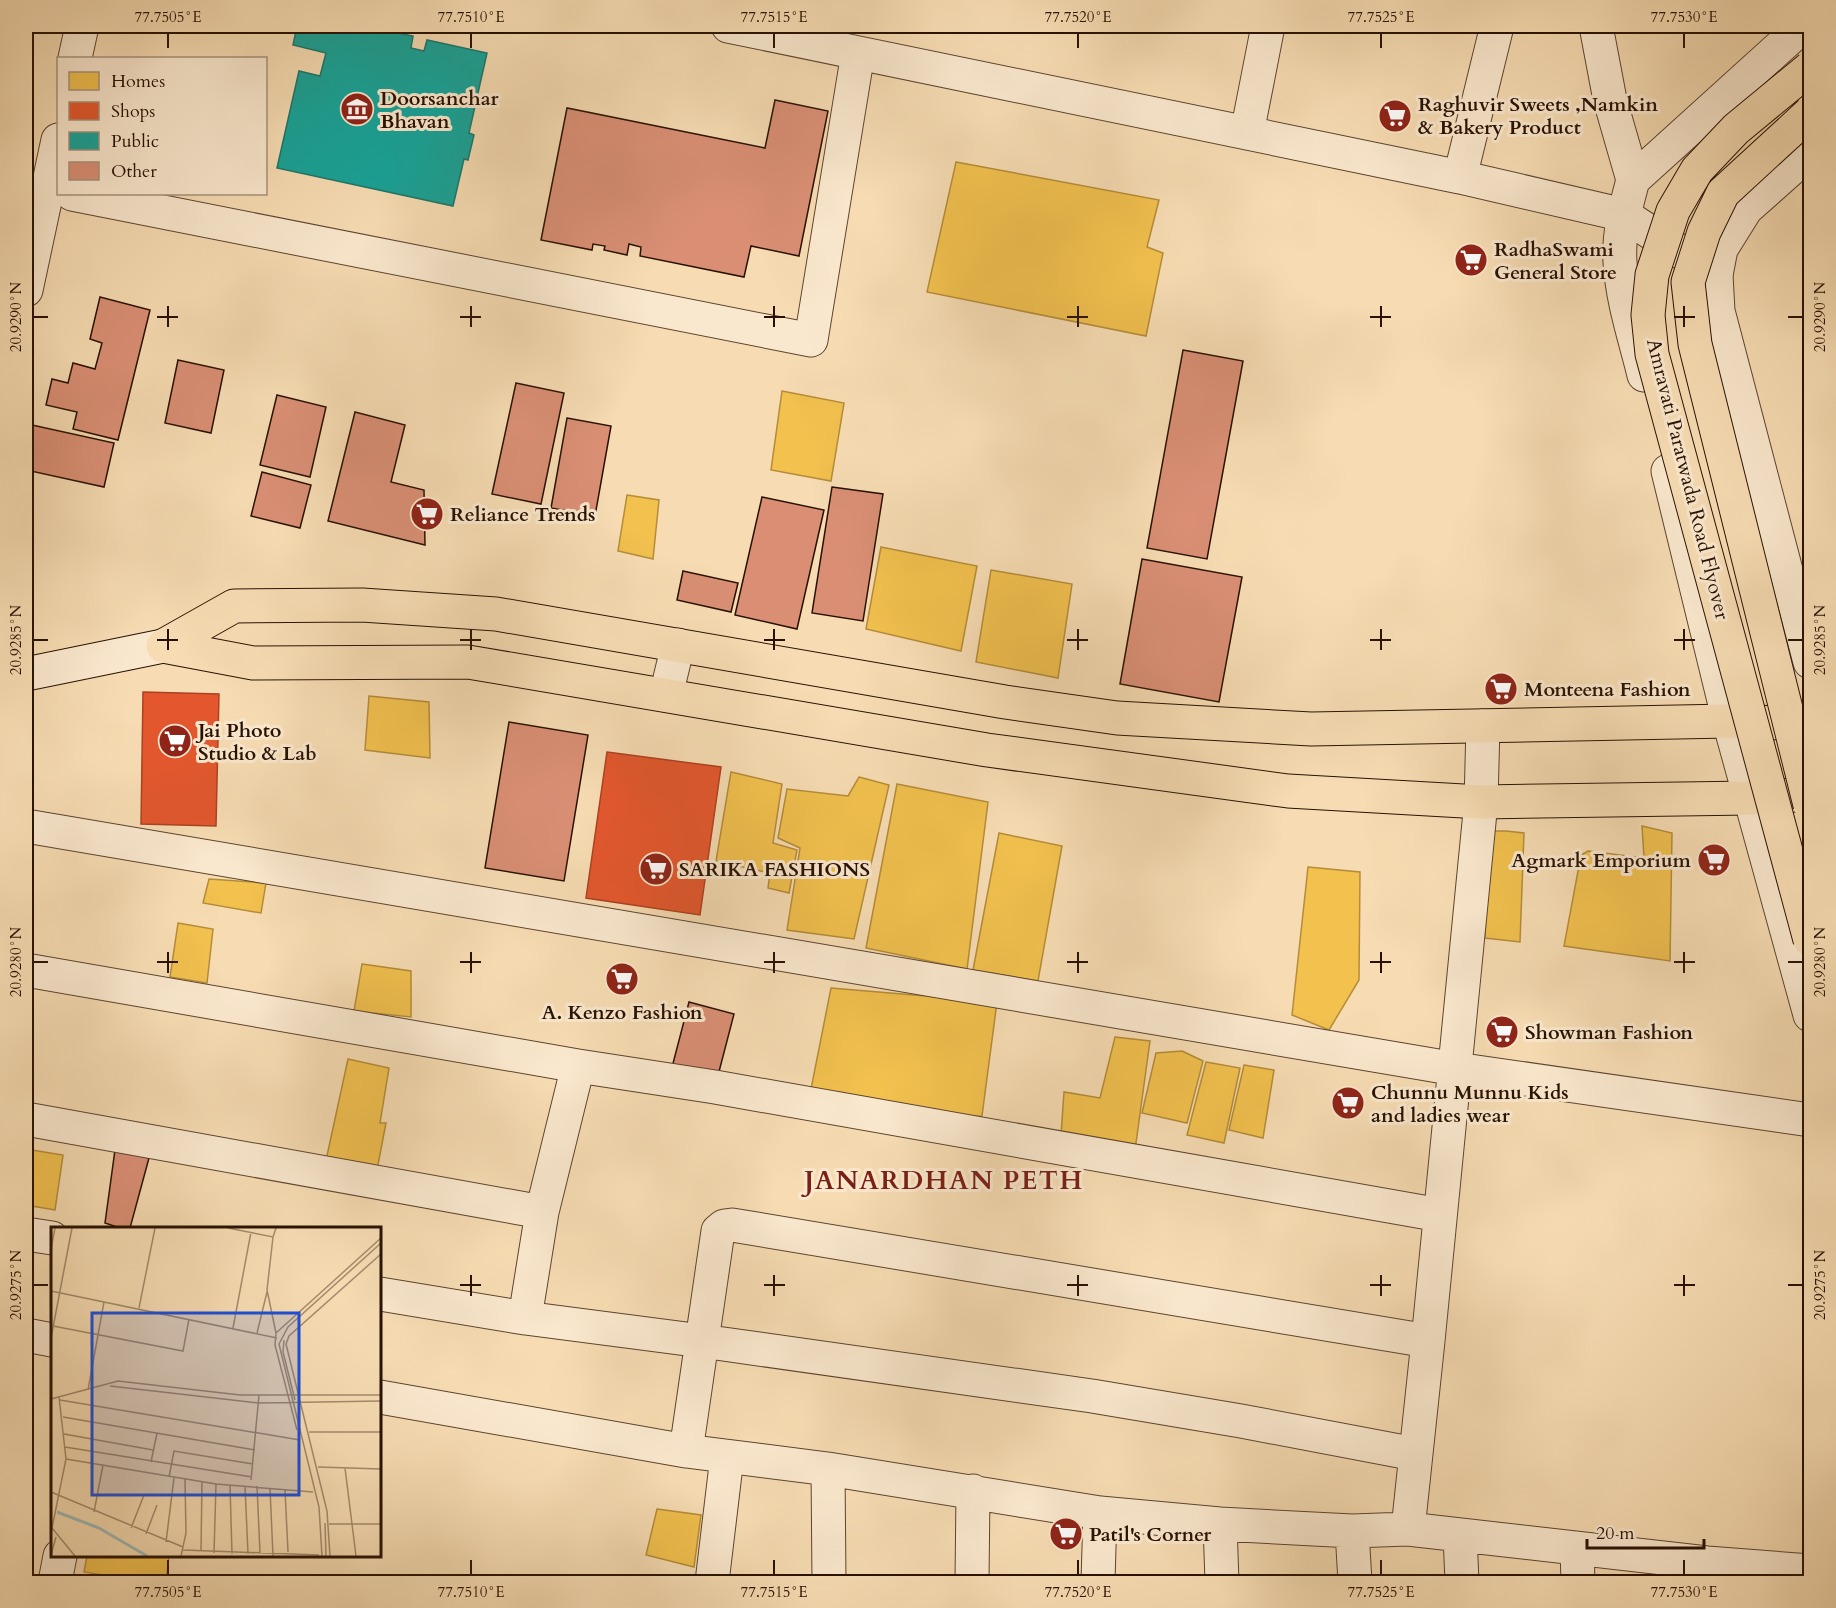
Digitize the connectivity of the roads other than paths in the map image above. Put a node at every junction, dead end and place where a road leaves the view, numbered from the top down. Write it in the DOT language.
graph roads {
  1 [pos="82,26"];
  2 [pos="728,26"];
  3 [pos="1268,26"];
  4 [pos="1497,26"];
  5 [pos="1596,26"];
  6 [pos="1803,26"];
  7 [pos="843,42"];
  8 [pos="75,57"];
  9 [pos="1810,68"];
  10 [pos="1810,113"];
  11 [pos="1247,133"];
  12 [pos="57,147"];
  13 [pos="1810,152"];
  14 [pos="1460,177"];
  15 [pos="1633,180"];
  16 [pos="51,189"];
  17 [pos="81,195"];
  18 [pos="1624,215"];
  19 [pos="1716,275"];
  20 [pos="26,290"];
  21 [pos="678,645"];
  22 [pos="163,646"];
  23 [pos="1810,662"];
  24 [pos="26,674"];
  25 [pos="666,695"];
  26 [pos="1729,721"];
  27 [pos="1810,724"];
  28 [pos="1483,726"];
  29 [pos="1810,794"];
  30 [pos="1750,798"];
  31 [pos="1481,802"];
  32 [pos="1810,805"];
  33 [pos="26,826"];
  34 [pos="1810,940"];
  35 [pos="26,970"];
  36 [pos="1810,1015"];
  37 [pos="578,1066"];
  38 [pos="1456,1069"];
  39 [pos="26,1119"];
  40 [pos="1810,1120"];
  41 [pos="543,1212"];
  42 [pos="1440,1215"];
  43 [pos="26,1234"];
  44 [pos="51,1238"];
  45 [pos="381,1294"];
  46 [pos="525,1318"];
  47 [pos="26,1335"];
  48 [pos="51,1340"];
  49 [pos="702,1341"];
  50 [pos="1428,1341"];
  51 [pos="381,1397"];
  52 [pos="686,1451"];
  53 [pos="1416,1454"];
  54 [pos="727,1457"];
  55 [pos="828,1469"];
  56 [pos="973,1491"];
  57 [pos="1100,1513"];
  58 [pos="1220,1524"];
  59 [pos="1408,1529"];
  60 [pos="1352,1531"];
  61 [pos="1460,1534"];
  62 [pos="1577,1549"];
  63 [pos="60,1557"];
  64 [pos="1810,1571"];
  65 [pos="1707,1573"];
  66 [pos="55,1582"];
  67 [pos="712,1582"];
  68 [pos="829,1582"];
  69 [pos="972,1582"];
  70 [pos="1098,1582"];
  71 [pos="1222,1582"];
  72 [pos="1355,1582"];
  73 [pos="1462,1582"];
  74 [pos="1578,1582"];
  1 -- 8 [label="street"];
  2 -- 7 [label="street"];
  3 -- 11 [label="street"];
  4 -- 14 [label="street"];
  5 -- 15 [label="street"];
  6 -- 15 [label="street"];
  7 -- 11 [label="street"];
  7 -- 17 [label="street"];
  9 -- 34 [label="main road, Amravati Paratwada Road Flyover, bridge"];
  10 -- 32 [label="main road, Amravati Paratwada Road Flyover, bridge"];
  11 -- 14 [label="street"];
  12 -- 16 [label="street"];
  13 -- 19 [label="street"];
  14 -- 18 [label="street"];
  15 -- 18 [label="street"];
  16 -- 20 [label="street"];
  18 -- 19 [label="street"];
  18 -- 26 [label="street"];
  19 -- 23 [label="street"];
  21 -- 22 [label="main road"];
  21 -- 25 [label="street"];
  21 -- 28 [label="main road"];
  22 -- 24 [label="street"];
  22 -- 25 [label="main road"];
  25 -- 31 [label="main road"];
  26 -- 27 [label="main road"];
  26 -- 28 [label="main road"];
  26 -- 30 [label="street"];
  28 -- 31 [label="street"];
  29 -- 30 [label="main road"];
  30 -- 31 [label="main road"];
  30 -- 36 [label="street"];
  31 -- 38 [label="street"];
  33 -- 38 [label="street"];
  35 -- 37 [label="street"];
  37 -- 41 [label="street"];
  37 -- 42 [label="street"];
  38 -- 40 [label="street"];
  38 -- 42 [label="street"];
  39 -- 41 [label="street"];
  41 -- 46 [label="street"];
  42 -- 50 [label="street"];
  43 -- 44 [label="street"];
  45 -- 46 [label="street"];
  46 -- 49 [label="street"];
  47 -- 48 [label="street"];
  49 -- 50 [label="street"];
  49 -- 52 [label="street"];
  49 -- 53 [label="street"];
  50 -- 53 [label="street"];
  51 -- 52 [label="street"];
  52 -- 54 [label="street"];
  53 -- 59 [label="street"];
  54 -- 55 [label="street"];
  54 -- 67 [label="street"];
  55 -- 56 [label="street"];
  55 -- 68 [label="street"];
  56 -- 57 [label="street"];
  56 -- 69 [label="street"];
  57 -- 58 [label="street"];
  57 -- 70 [label="street"];
  58 -- 60 [label="street"];
  58 -- 71 [label="street"];
  59 -- 60 [label="street"];
  59 -- 61 [label="street"];
  60 -- 72 [label="street"];
  61 -- 62 [label="street"];
  61 -- 73 [label="street"];
  62 -- 65 [label="street"];
  62 -- 74 [label="street"];
  63 -- 66 [label="street"];
  64 -- 65 [label="street"];
}
